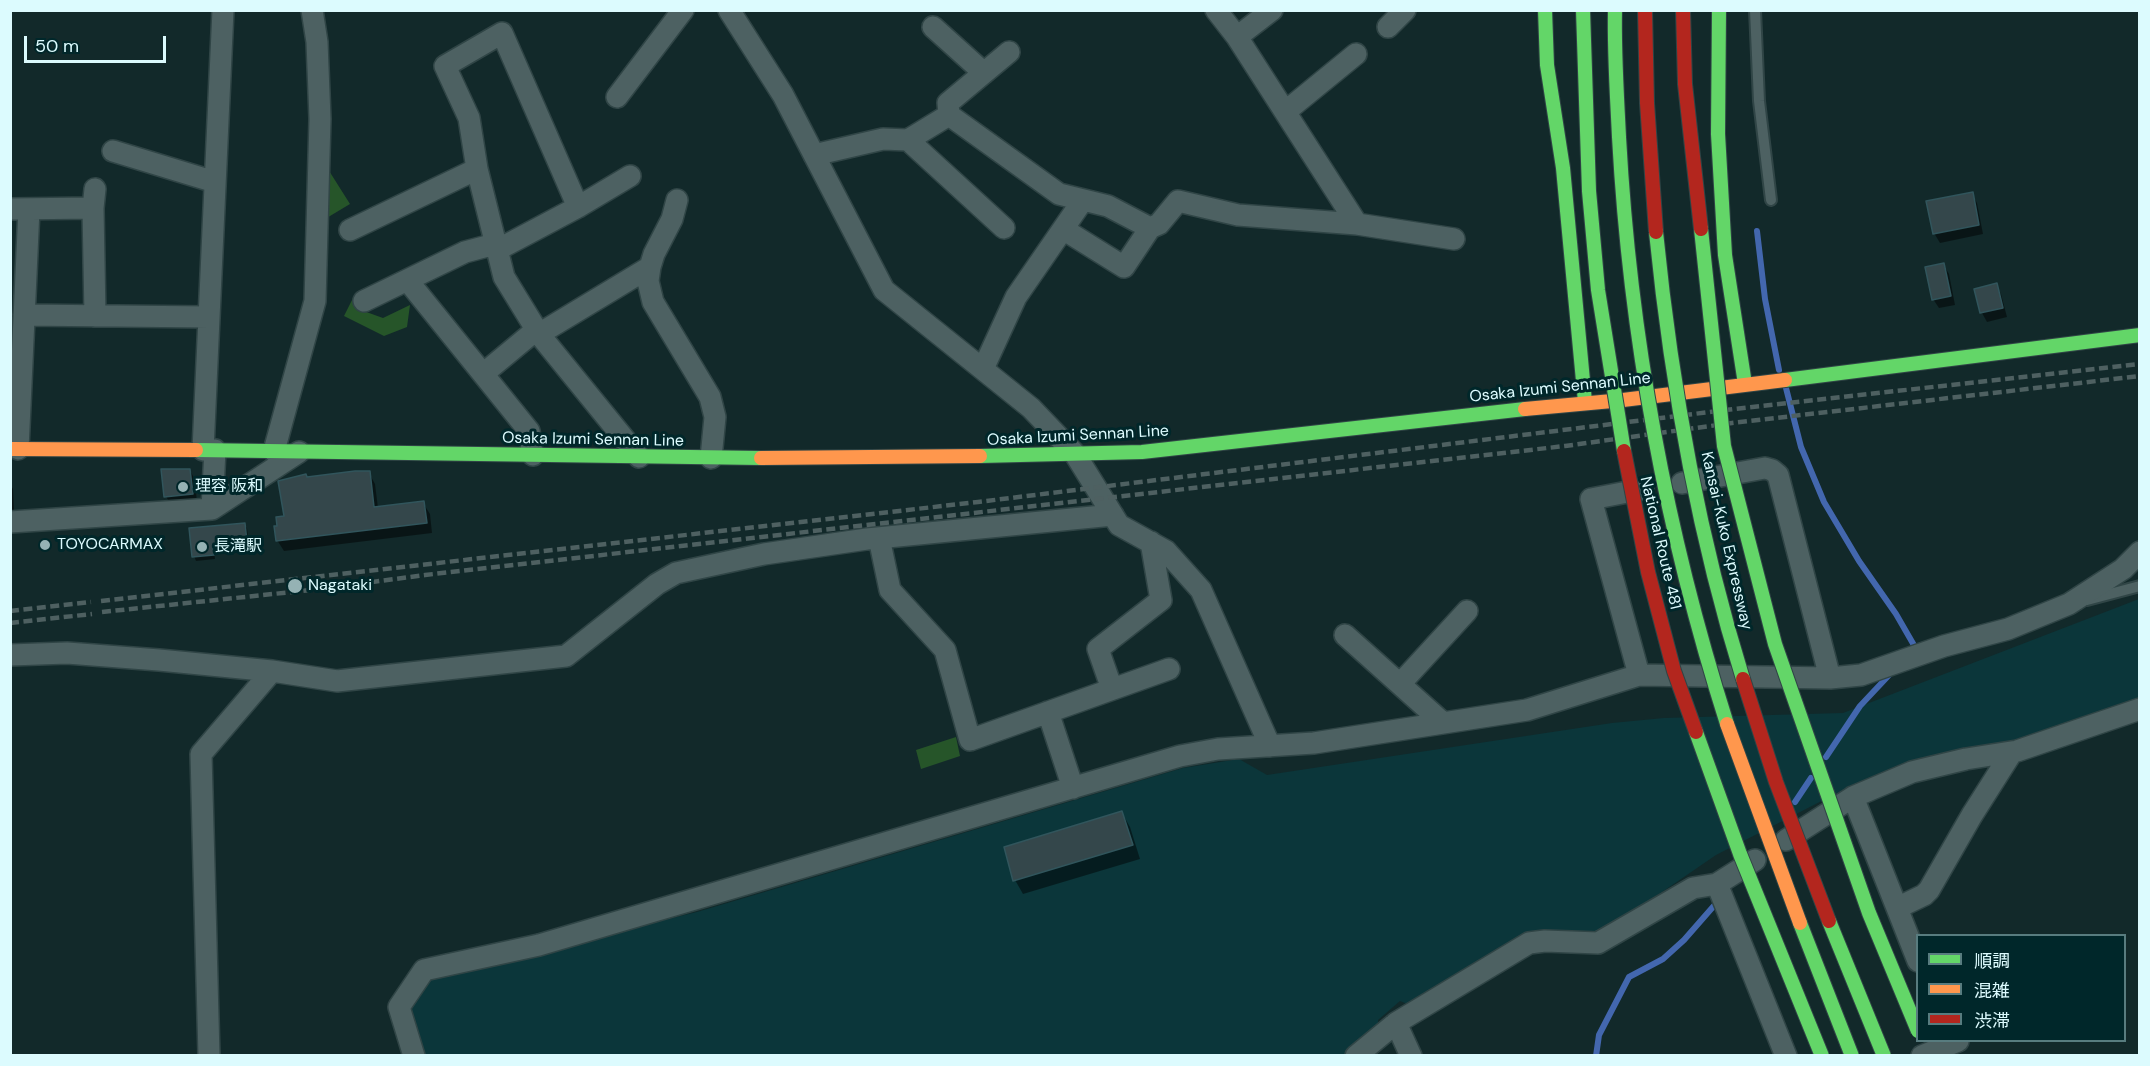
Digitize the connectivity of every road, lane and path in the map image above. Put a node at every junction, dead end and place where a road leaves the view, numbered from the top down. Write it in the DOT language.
graph roads {
  1 [pos="223,10"];
  2 [pos="312,10"];
  3 [pos="683,10"];
  4 [pos="729,10"];
  5 [pos="1216,10"];
  6 [pos="1272,10"];
  7 [pos="1406,10"];
  8 [pos="1545,10"];
  9 [pos="1583,10"];
  10 [pos="1615,10"];
  11 [pos="1645,10"];
  12 [pos="1683,10"];
  13 [pos="1719,10"];
  14 [pos="1755,10"];
  15 [pos="933,27"];
  16 [pos="1388,27"];
  17 [pos="1237,37"];
  18 [pos="1009,52"];
  19 [pos="1356,54"];
  20 [pos="984,73"];
  21 [pos="617,97"];
  22 [pos="1285,112"];
  23 [pos="949,115"];
  24 [pos="908,140"];
  25 [pos="113,151"];
  26 [pos="814,154"];
  27 [pos="477,169"];
  28 [pos="630,176"];
  29 [pos="215,182"];
  30 [pos="677,200"];
  31 [pos="1083,200"];
  32 [pos="1771,200"];
  33 [pos="578,207"];
  34 [pos="20,209"];
  35 [pos="1357,224"];
  36 [pos="1004,228"];
  37 [pos="1149,228"];
  38 [pos="350,230"];
  39 [pos="1063,230"];
  40 [pos="1455,239"];
  41 [pos="496,247"];
  42 [pos="650,267"];
  43 [pos="408,280"];
  44 [pos="364,301"];
  45 [pos="24,315"];
  46 [pos="95,316"];
  47 [pos="208,317"];
  48 [pos="537,332"];
  49 [pos="2139,335"];
  50 [pos="983,369"];
  51 [pos="483,374"];
  52 [pos="1744,384"];
  53 [pos="1585,402"];
  54 [pos="14,449"];
  55 [pos="209,450"];
  56 [pos="274,451"];
  57 [pos="299,452"];
  58 [pos="1075,454"];
  59 [pos="533,455"];
  60 [pos="639,457"];
  61 [pos="711,458"];
  62 [pos="212,510"];
  63 [pos="1113,515"];
  64 [pos="10,522"];
  65 [pos="879,538"];
  66 [pos="1151,542"];
  67 [pos="2139,552"];
  68 [pos="2139,586"];
  69 [pos="2069,603"];
  70 [pos="1467,611"];
  71 [pos="1345,635"];
  72 [pos="10,655"];
  73 [pos="1169,669"];
  74 [pos="272,671"];
  75 [pos="1639,675"];
  76 [pos="1830,678"];
  77 [pos="1400,684"];
  78 [pos="1112,689"];
  79 [pos="2139,709"];
  80 [pos="1048,712"];
  81 [pos="1442,722"];
  82 [pos="1270,746"];
  83 [pos="2012,752"];
  84 [pos="1073,788"];
  85 [pos="1853,797"];
  86 [pos="1717,884"];
  87 [pos="1897,908"];
  88 [pos="1916,958"];
  89 [pos="1396,1023"];
  90 [pos="1916,1029"];
  91 [pos="1921,1042"];
  92 [pos="1955,1042"];
  93 [pos="1957,1042"];
  94 [pos="208,1056"];
  95 [pos="414,1056"];
  96 [pos="1356,1056"];
  97 [pos="1411,1056"];
  98 [pos="1786,1056"];
  99 [pos="1822,1056"];
  100 [pos="1852,1056"];
  101 [pos="1884,1056"];
  102 [pos="1922,1056"];
  103 [pos="1928,1056"];
  104 [pos="1964,1056"];
  1 -- 29 [label="street"];
  2 -- 56 [label="street"];
  3 -- 21 [label="street"];
  4 -- 26 [label="street"];
  5 -- 17 [label="street"];
  6 -- 17 [label="street"];
  7 -- 16 [label="street"];
  8 -- 53 [label="main road"];
  9 -- 99 [label="main road, National Route 481, bridge"];
  10 -- 100 [label="main road, bridge"];
  11 -- 101 [label="main road, Kansai-Kuko Expressway, bridge"];
  12 -- 90 [label="main road, bridge"];
  13 -- 52 [label="main road"];
  14 -- 32 [label="lane"];
  15 -- 20 [label="street"];
  17 -- 22 [label="street"];
  18 -- 20 [label="street"];
  19 -- 22 [label="street"];
  20 -- 23 [label="street"];
  22 -- 35 [label="street"];
  23 -- 24 [label="street"];
  23 -- 31 [label="street"];
  24 -- 26 [label="street"];
  24 -- 36 [label="street"];
  25 -- 29 [label="street"];
  26 -- 50 [label="street"];
  27 -- 33 [label="street"];
  27 -- 38 [label="street"];
  27 -- 41 [label="street"];
  28 -- 33 [label="street"];
  29 -- 47 [label="street"];
  30 -- 42 [label="street"];
  31 -- 37 [label="street"];
  31 -- 39 [label="street"];
  33 -- 41 [label="street"];
  34 -- 45 [label="street"];
  34 -- 46 [label="street"];
  35 -- 37 [label="street"];
  35 -- 40 [label="street"];
  37 -- 39 [label="street"];
  39 -- 50 [label="street"];
  41 -- 43 [label="street"];
  41 -- 48 [label="street"];
  42 -- 48 [label="street"];
  42 -- 61 [label="street"];
  43 -- 44 [label="street"];
  43 -- 51 [label="street"];
  45 -- 46 [label="street"];
  45 -- 54 [label="street"];
  46 -- 47 [label="street"];
  47 -- 55 [label="street"];
  48 -- 51 [label="street"];
  48 -- 60 [label="street"];
  49 -- 52 [label="main road, Osaka Izumi Sennan Line"];
  50 -- 58 [label="street"];
  51 -- 59 [label="street"];
  52 -- 53 [label="main road, Osaka Izumi Sennan Line"];
  53 -- 58 [label="main road, Osaka Izumi Sennan Line"];
  54 -- 55 [label="main road, Osaka Izumi Sennan Line"];
  55 -- 56 [label="main road, Osaka Izumi Sennan Line"];
  55 -- 62 [label="street"];
  56 -- 57 [label="main road, Osaka Izumi Sennan Line"];
  57 -- 59 [label="main road, Osaka Izumi Sennan Line"];
  57 -- 62 [label="street"];
  58 -- 61 [label="main road, Osaka Izumi Sennan Line"];
  58 -- 63 [label="street"];
  59 -- 60 [label="main road, Osaka Izumi Sennan Line"];
  60 -- 61 [label="main road, Osaka Izumi Sennan Line"];
  62 -- 64 [label="street"];
  63 -- 65 [label="street"];
  63 -- 66 [label="street"];
  65 -- 74 [label="street"];
  65 -- 80 [label="street"];
  66 -- 78 [label="street"];
  66 -- 82 [label="street"];
  67 -- 69 [label="street"];
  68 -- 69 [label="lane"];
  69 -- 76 [label="street"];
  70 -- 77 [label="street"];
  71 -- 77 [label="street"];
  72 -- 74 [label="street"];
  73 -- 78 [label="street"];
  74 -- 94 [label="street"];
  75 -- 76 [label="street"];
  75 -- 76 [label="street"];
  75 -- 81 [label="street"];
  77 -- 81 [label="street"];
  78 -- 80 [label="street"];
  79 -- 83 [label="street"];
  80 -- 84 [label="street"];
  81 -- 82 [label="street"];
  82 -- 84 [label="street"];
  83 -- 85 [label="street"];
  83 -- 87 [label="street"];
  84 -- 95 [label="street"];
  85 -- 86 [label="street"];
  85 -- 87 [label="street"];
  86 -- 89 [label="street"];
  86 -- 98 [label="street"];
  87 -- 88 [label="street"];
  89 -- 96 [label="street"];
  89 -- 97 [label="street"];
  91 -- 103 [label="main road"];
  92 -- 102 [label="street"];
  93 -- 104 [label="street"];
}
